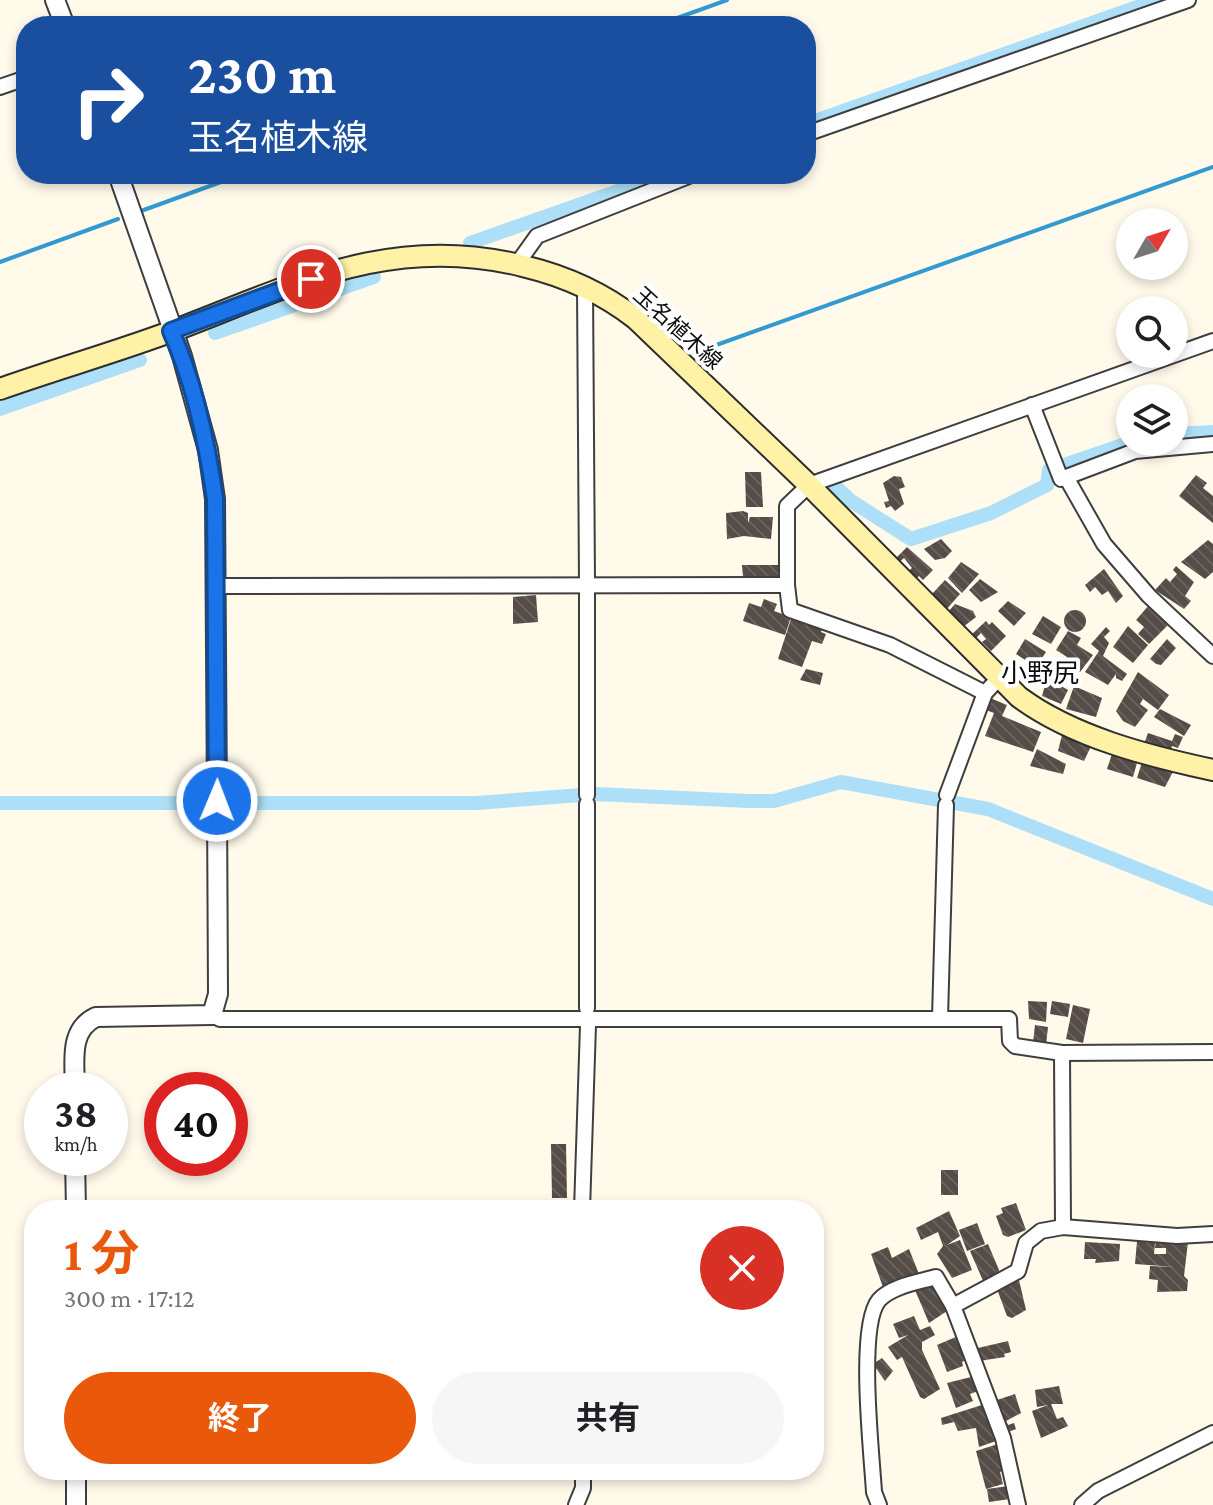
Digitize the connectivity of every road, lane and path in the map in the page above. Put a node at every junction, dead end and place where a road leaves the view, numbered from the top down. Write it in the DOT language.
graph roads {
  1 [pos="1188,0"];
  2 [pos="816,130"];
  3 [pos="121,184"];
  4 [pos="669,184"];
  5 [pos="517,264"];
  6 [pos="585,287"];
  7 [pos="1213,341"];
  8 [pos="176,342"];
  9 [pos="0,389"];
  10 [pos="1032,405"];
  11 [pos="1213,444"];
  12 [pos="1066,477"];
  13 [pos="809,485"];
  14 [pos="787,585"];
  15 [pos="218,586"];
  16 [pos="1213,656"];
  17 [pos="992,685"];
  18 [pos="1211,765"];
  19 [pos="587,1008"];
  20 [pos="212,1015"];
  21 [pos="940,1018"];
  22 [pos="588,1025"];
  23 [pos="1213,1052"];
  24 [pos="1062,1053"];
  25 [pos="76,1072"];
  26 [pos="75,1176"];
  27 [pos="76,1200"];
  28 [pos="582,1200"];
  29 [pos="1063,1227"];
  30 [pos="1213,1234"];
  31 [pos="953,1306"];
  32 [pos="1213,1433"];
  33 [pos="76,1480"];
  34 [pos="582,1480"];
  35 [pos="580,1503"];
  36 [pos="76,1505"];
  37 [pos="879,1505"];
  38 [pos="1018,1505"];
  39 [pos="1082,1505"];
  1 -- 2 [label="street"];
  3 -- 8 [label="street"];
  4 -- 5 [label="street"];
  5 -- 6 [label="main road, 玉名植木線"];
  5 -- 8 [label="main road, 玉名植木線"];
  6 -- 13 [label="main road, 玉名植木線"];
  6 -- 19 [label="street"];
  7 -- 10 [label="street"];
  8 -- 9 [label="main road, 玉名植木線"];
  8 -- 15 [label="street"];
  10 -- 12 [label="street"];
  10 -- 13 [label="street"];
  11 -- 12 [label="street"];
  12 -- 16 [label="street"];
  13 -- 14 [label="street"];
  13 -- 17 [label="main road, 玉名植木線"];
  14 -- 15 [label="street"];
  14 -- 17 [label="street"];
  15 -- 20 [label="street"];
  17 -- 18 [label="main road, 玉名植木線"];
  17 -- 21 [label="street"];
  20 -- 21 [label="street"];
  20 -- 25 [label="street"];
  21 -- 24 [label="street"];
  22 -- 28 [label="street"];
  23 -- 24 [label="street"];
  24 -- 29 [label="street"];
  26 -- 27 [label="street"];
  29 -- 30 [label="street"];
  29 -- 31 [label="street"];
  31 -- 37 [label="street"];
  31 -- 38 [label="street"];
  32 -- 39 [label="street"];
  33 -- 36 [label="street"];
  34 -- 35 [label="street"];
}
